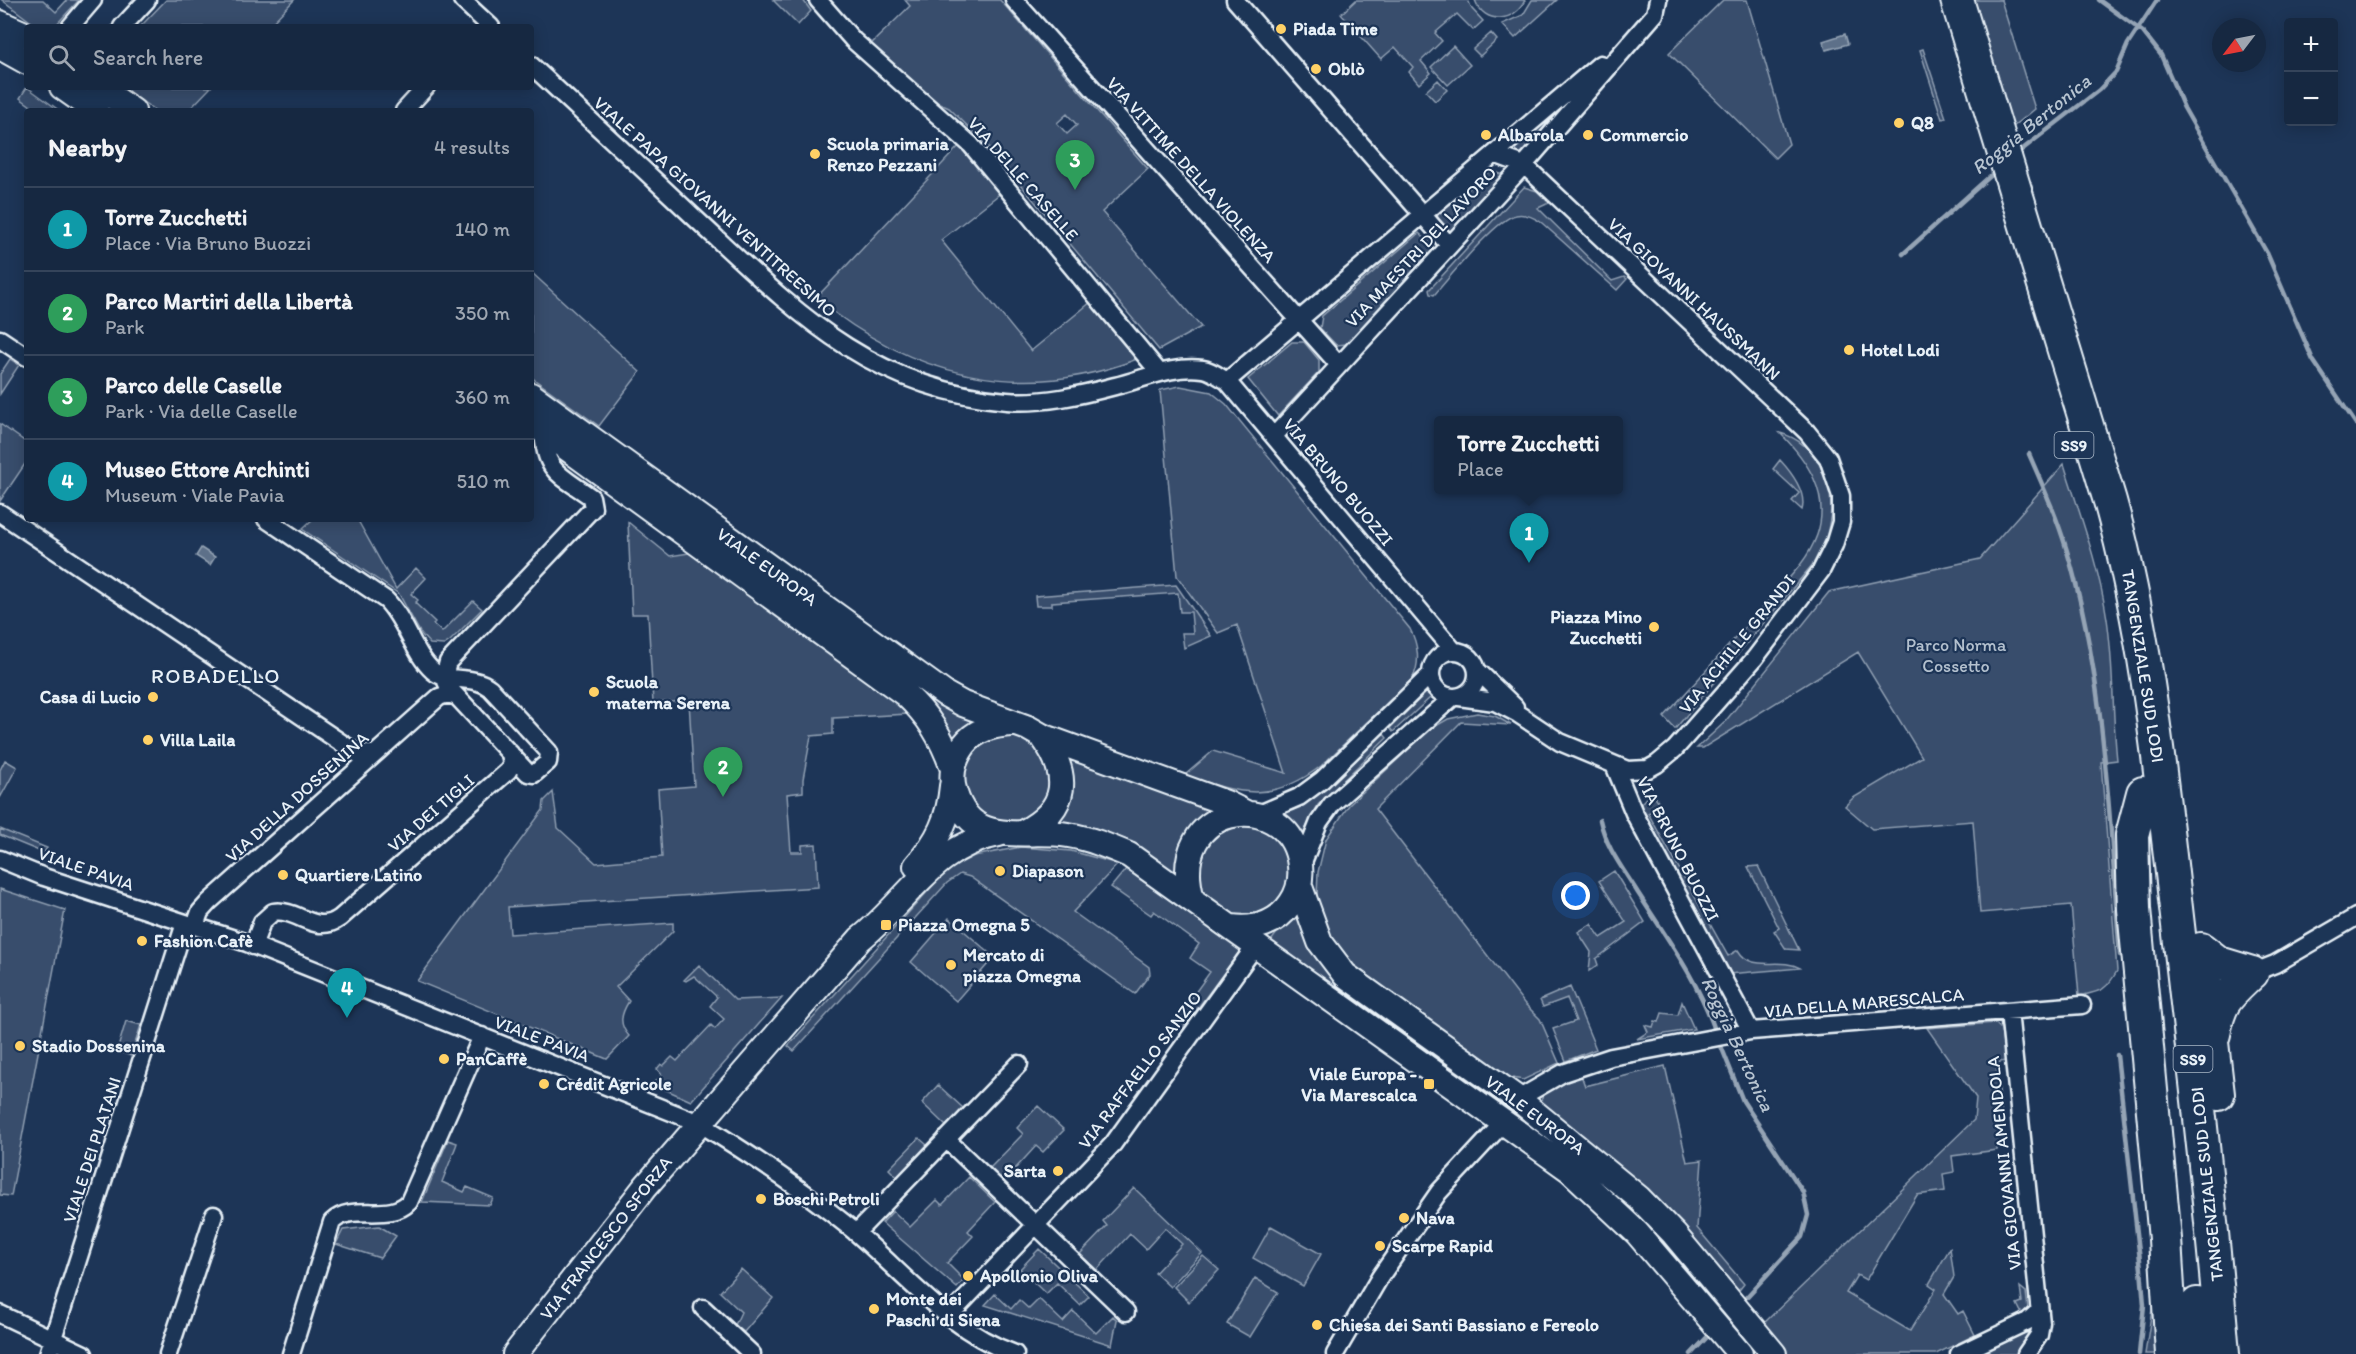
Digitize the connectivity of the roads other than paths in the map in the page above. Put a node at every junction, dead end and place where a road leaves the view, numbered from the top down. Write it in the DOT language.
graph roads {
  1 [pos="93,0"];
  2 [pos="147,0"];
  3 [pos="462,0"];
  4 [pos="818,0"];
  5 [pos="1014,0"];
  6 [pos="1235,0"];
  7 [pos="1937,0"];
  8 [pos="1957,0"];
  9 [pos="1663,1"];
  10 [pos="0,23"];
  11 [pos="77,24"];
  12 [pos="125,24"];
  13 [pos="484,24"];
  14 [pos="1642,28"];
  15 [pos="24,34"];
  16 [pos="0,47"];
  17 [pos="24,60"];
  18 [pos="534,68"];
  19 [pos="66,90"];
  20 [pos="103,90"];
  21 [pos="423,90"];
  22 [pos="92,108"];
  23 [pos="129,108"];
  24 [pos="407,108"];
  25 [pos="1992,149"];
  26 [pos="1494,154"];
  27 [pos="1524,165"];
  28 [pos="2006,191"];
  29 [pos="1421,215"];
  30 [pos="1449,245"];
  31 [pos="1299,320"];
  32 [pos="0,339"];
  33 [pos="24,355"];
  34 [pos="1339,365"];
  35 [pos="1159,372"];
  36 [pos="1227,381"];
  37 [pos="534,397"];
  38 [pos="537,426"];
  39 [pos="1274,436"];
  40 [pos="1841,496"];
  41 [pos="0,513"];
  42 [pos="270,522"];
  43 [pos="703,534"];
  44 [pos="1419,609"];
  45 [pos="1454,651"];
  46 [pos="438,668"];
  47 [pos="1433,668"];
  48 [pos="1477,670"];
  49 [pos="894,671"];
  50 [pos="457,697"];
  51 [pos="1456,697"];
  52 [pos="433,702"];
  53 [pos="1012,724"];
  54 [pos="1534,724"];
  55 [pos="1042,736"];
  56 [pos="510,753"];
  57 [pos="375,754"];
  58 [pos="2159,764"];
  59 [pos="1614,765"];
  60 [pos="953,778"];
  61 [pos="2143,793"];
  62 [pos="1252,815"];
  63 [pos="1024,832"];
  64 [pos="999,834"];
  65 [pos="0,859"];
  66 [pos="1300,876"];
  67 [pos="1192,899"];
  68 [pos="2356,917"];
  69 [pos="1276,919"];
  70 [pos="190,924"];
  71 [pos="1231,927"];
  72 [pos="860,939"];
  73 [pos="1256,945"];
  74 [pos="254,946"];
  75 [pos="2201,949"];
  76 [pos="2252,973"];
  77 [pos="2082,1005"];
  78 [pos="2008,1011"];
  79 [pos="1751,1031"];
  80 [pos="482,1036"];
  81 [pos="2213,1038"];
  82 [pos="1019,1064"];
  83 [pos="1518,1099"];
  84 [pos="699,1123"];
  85 [pos="1503,1123"];
  86 [pos="946,1139"];
  87 [pos="214,1215"];
  88 [pos="1036,1226"];
  89 [pos="856,1233"];
  90 [pos="703,1308"];
  91 [pos="1126,1312"];
  92 [pos="2038,1312"];
  93 [pos="0,1314"];
  94 [pos="949,1316"];
  95 [pos="1734,1344"];
  96 [pos="50,1347"];
  97 [pos="991,1350"];
  98 [pos="84,1354"];
  99 [pos="168,1354"];
  100 [pos="291,1354"];
  101 [pos="515,1354"];
  102 [pos="752,1354"];
  103 [pos="1015,1354"];
  104 [pos="1335,1354"];
  105 [pos="1774,1354"];
  106 [pos="1959,1354"];
  107 [pos="2026,1354"];
  108 [pos="2172,1354"];
  109 [pos="2200,1354"];
  110 [pos="2223,1354"];
  111 [pos="2245,1354"];
  1 -- 11 [label="street"];
  2 -- 12 [label="street"];
  3 -- 13 [label="street"];
  4 -- 35 [label="street, VIA DELLE CASELLE"];
  5 -- 31 [label="street, VIA VITTIME DELLA VIOLENZA"];
  6 -- 29 [label="street"];
  7 -- 25 [label="highway, TANGENZIALE SUD LODI / SS9"];
  8 -- 25 [label="highway, TANGENZIALE SUD LODI / SS9"];
  9 -- 14 [label="street, VIA MAESTRI DEL LAVORO"];
  10 -- 15 [label="street"];
  14 -- 26 [label="street, VIA MAESTRI DEL LAVORO"];
  14 -- 27 [label="street, VIA MAESTRI DEL LAVORO"];
  16 -- 17 [label="street"];
  18 -- 35 [label="street, VIALE PAPA GIOVANNI VENTITREESIMO"];
  19 -- 22 [label="street"];
  20 -- 23 [label="street"];
  21 -- 24 [label="street"];
  25 -- 28 [label="highway, TANGENZIALE SUD LODI / SS9"];
  26 -- 27 [label="street, VIA GIOVANNI HAUSSMANN"];
  26 -- 29 [label="street, VIA MAESTRI DEL LAVORO"];
  27 -- 30 [label="street, VIA MAESTRI DEL LAVORO"];
  27 -- 40 [label="street, VIA GIOVANNI HAUSSMANN"];
  28 -- 58 [label="highway, TANGENZIALE SUD LODI / SS9"];
  28 -- 61 [label="highway, TANGENZIALE SUD LODI / SS9"];
  29 -- 30 [label="street"];
  29 -- 31 [label="street, VIA MAESTRI DEL LAVORO"];
  30 -- 34 [label="street, VIA MAESTRI DEL LAVORO"];
  31 -- 34 [label="street, VIA VITTIME DELLA VIOLENZA"];
  31 -- 36 [label="street, VIA MAESTRI DEL LAVORO"];
  32 -- 33 [label="street"];
  34 -- 39 [label="street, VIA MAESTRI DEL LAVORO"];
  35 -- 36 [label="street, VIALE PAPA GIOVANNI VENTITREESIMO"];
  36 -- 39 [label="street, VIA BRUNO BUOZZI"];
  37 -- 43 [label="street, VIALE EUROPA"];
  38 -- 43 [label="street, VIALE EUROPA"];
  38 -- 46 [label="street"];
  39 -- 44 [label="street, VIA BRUNO BUOZZI"];
  40 -- 59 [label="street, VIA ACHILLE GRANDI"];
  41 -- 57 [label="street"];
  42 -- 46 [label="street"];
  43 -- 49 [label="street, VIALE EUROPA"];
  44 -- 45 [label="street, VIA BRUNO BUOZZI"];
  44 -- 47 [label="street, VIA BRUNO BUOZZI"];
  45 -- 47 [label="street"];
  45 -- 48 [label="street"];
  46 -- 50 [label="street"];
  46 -- 52 [label="street"];
  46 -- 56 [label="street"];
  47 -- 51 [label="street"];
  47 -- 62 [label="street"];
  48 -- 51 [label="street"];
  48 -- 54 [label="street, VIA BRUNO BUOZZI"];
  49 -- 53 [label="street, VIALE EUROPA"];
  49 -- 60 [label="street, VIALE EUROPA"];
  50 -- 52 [label="street"];
  50 -- 56 [label="street"];
  51 -- 54 [label="street, VIA BRUNO BUOZZI"];
  51 -- 66 [label="street"];
  52 -- 57 [label="street, VIA DELLA DOSSENINA"];
  53 -- 55 [label="street, VIALE EUROPA"];
  53 -- 60 [label="street"];
  54 -- 59 [label="street, VIA BRUNO BUOZZI"];
  55 -- 62 [label="street, VIALE EUROPA"];
  55 -- 63 [label="street"];
  56 -- 74 [label="street, VIA DEI TIGLI"];
  57 -- 70 [label="street, VIA DELLA DOSSENINA"];
  58 -- 75 [label="highway"];
  58 -- 110 [label="highway, TANGENZIALE SUD LODI / SS9"];
  59 -- 79 [label="street, VIA BRUNO BUOZZI"];
  60 -- 64 [label="street, VIALE EUROPA"];
  60 -- 72 [label="street"];
  61 -- 108 [label="highway"];
  61 -- 109 [label="highway, TANGENZIALE SUD LODI / SS9"];
  62 -- 66 [label="street, VIALE EUROPA"];
  62 -- 67 [label="street"];
  63 -- 64 [label="street, VIALE EUROPA"];
  63 -- 67 [label="street, VIALE EUROPA"];
  64 -- 72 [label="street"];
  65 -- 70 [label="street, VIALE PAVIA"];
  66 -- 69 [label="street"];
  66 -- 83 [label="street, VIALE EUROPA"];
  67 -- 71 [label="street, VIALE EUROPA"];
  68 -- 76 [label="street"];
  69 -- 71 [label="street"];
  69 -- 73 [label="street"];
  70 -- 74 [label="street, VIALE PAVIA"];
  70 -- 96 [label="street, VIALE DEI PLATANI"];
  71 -- 73 [label="street, VIALE EUROPA"];
  72 -- 84 [label="street, VIA FRANCESCO SFORZA"];
  73 -- 85 [label="street, VIALE EUROPA"];
  73 -- 88 [label="street, VIA RAFFAELLO SANZIO"];
  74 -- 80 [label="street, VIALE PAVIA"];
  75 -- 76 [label="highway"];
  75 -- 81 [label="highway"];
  76 -- 81 [label="highway"];
  77 -- 78 [label="street, VIA DELLA MARESCALCA"];
  78 -- 79 [label="street, VIA DELLA MARESCALCA"];
  78 -- 92 [label="street, VIA GIOVANNI AMENDOLA"];
  79 -- 83 [label="street, VIA DELLA MARESCALCA"];
  80 -- 84 [label="street, VIALE PAVIA"];
  80 -- 100 [label="street"];
  81 -- 111 [label="highway"];
  82 -- 86 [label="street"];
  83 -- 105 [label="street, VIALE EUROPA"];
  84 -- 89 [label="street, VIALE PAVIA"];
  84 -- 101 [label="street, VIA FRANCESCO SFORZA"];
  85 -- 95 [label="street, VIALE EUROPA"];
  85 -- 104 [label="street"];
  86 -- 88 [label="street"];
  86 -- 89 [label="street"];
  87 -- 99 [label="street"];
  88 -- 91 [label="street"];
  88 -- 94 [label="street, VIA RAFFAELLO SANZIO"];
  89 -- 94 [label="street, VIALE PAVIA"];
  90 -- 102 [label="street"];
  92 -- 106 [label="street"];
  92 -- 107 [label="street, VIA GIOVANNI AMENDOLA"];
  93 -- 96 [label="street"];
  94 -- 97 [label="street, VIALE PAVIA"];
  96 -- 98 [label="street"];
  97 -- 103 [label="street, VIALE PAVIA"];
}
